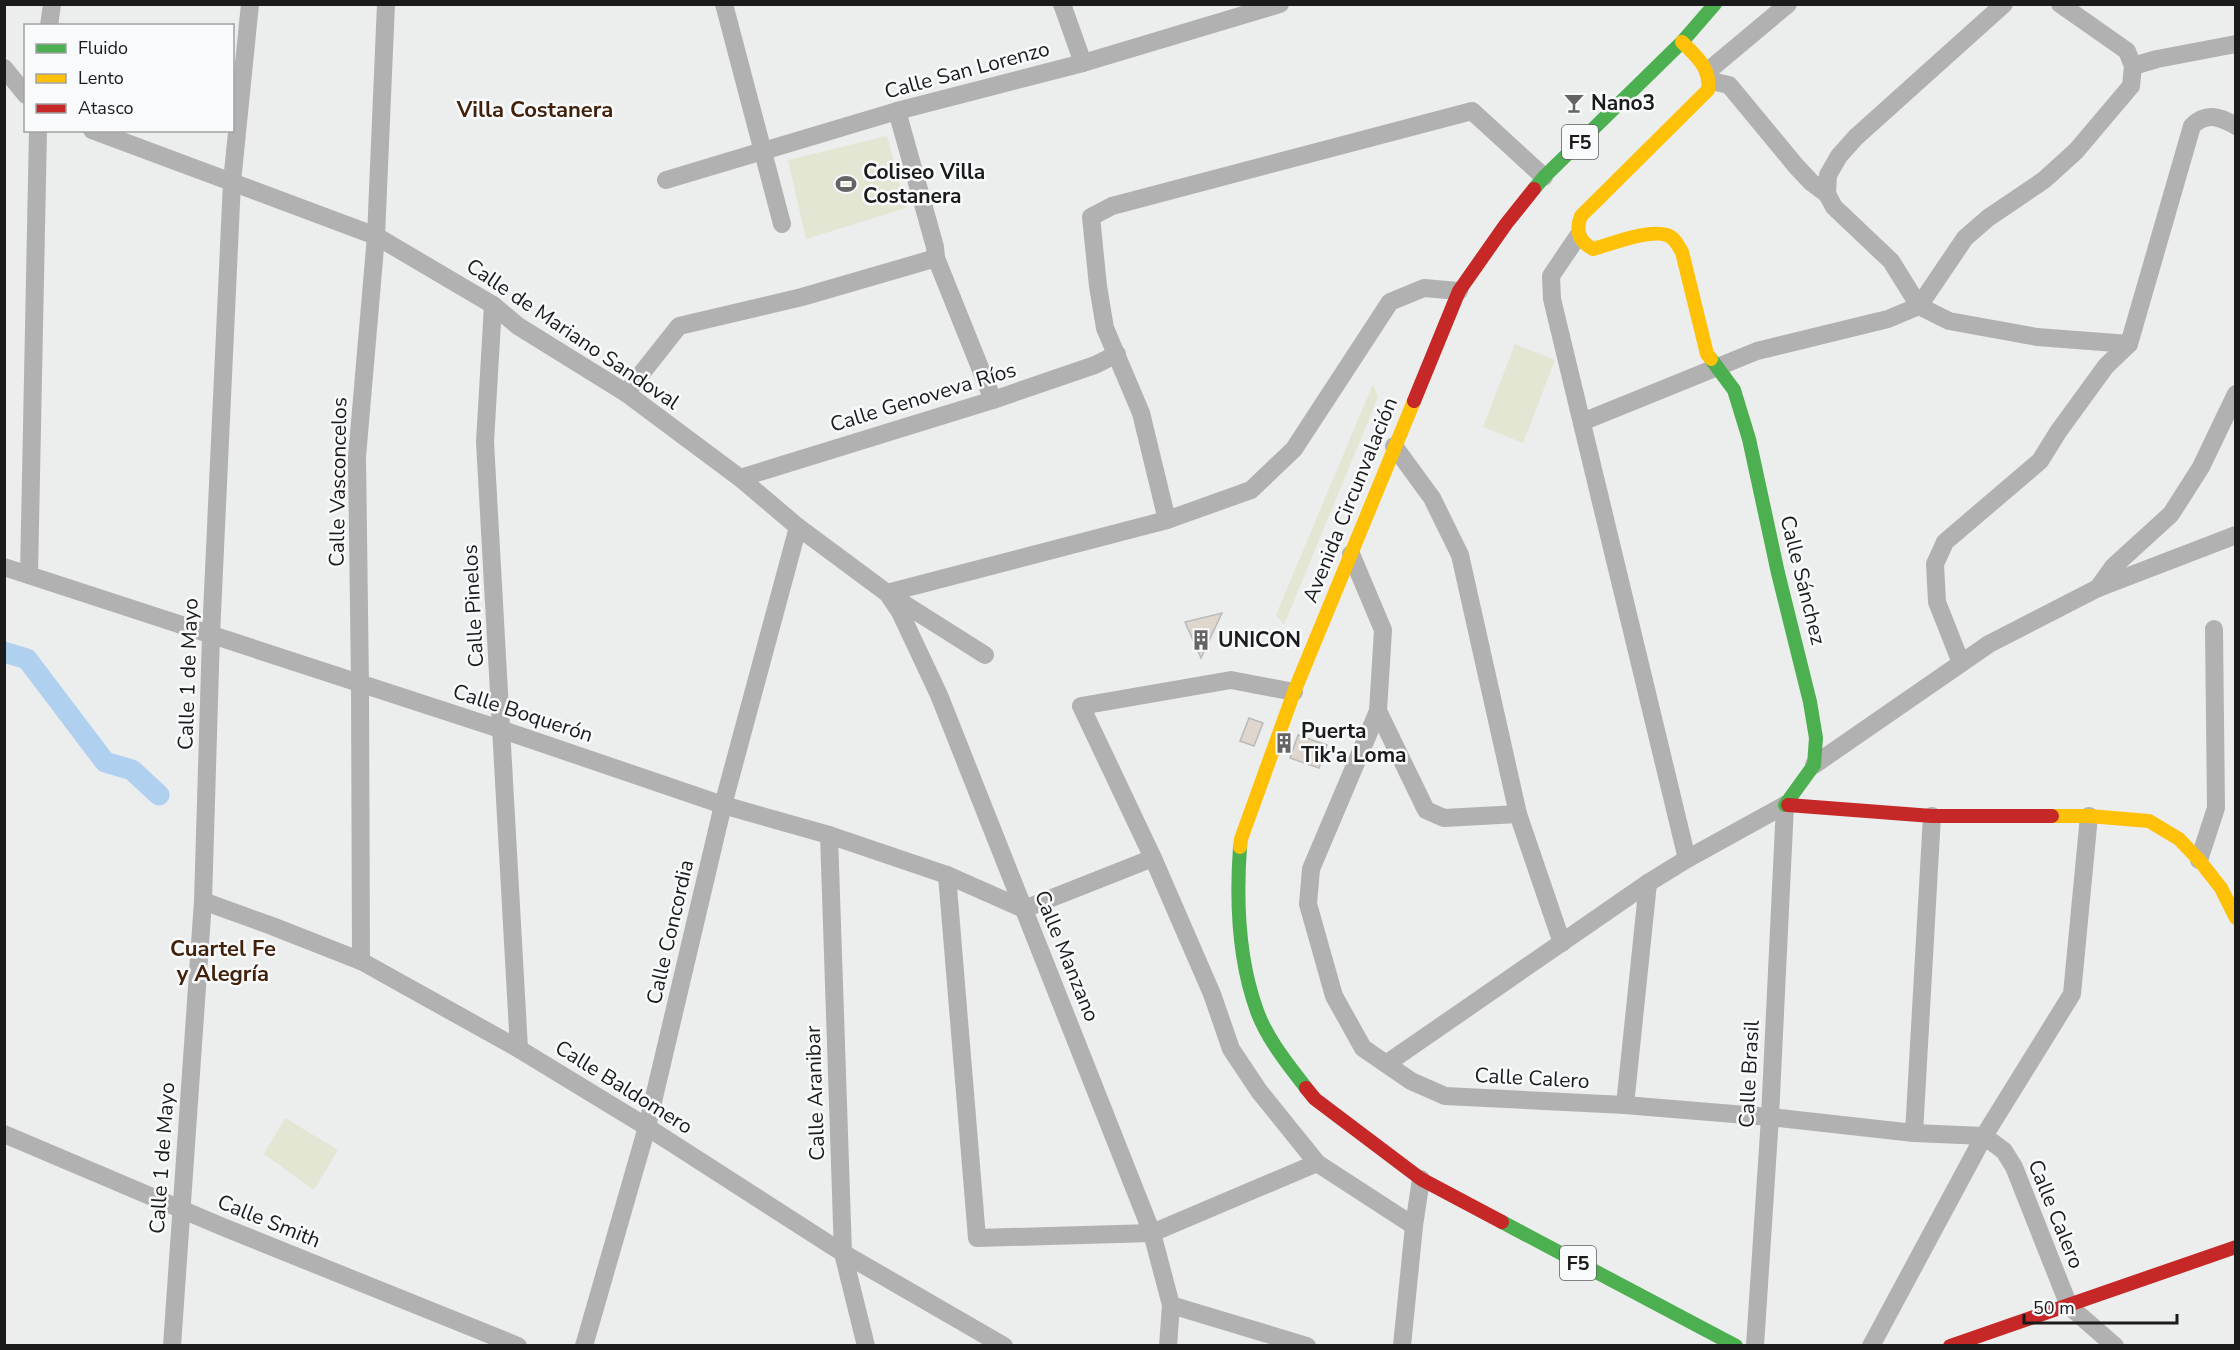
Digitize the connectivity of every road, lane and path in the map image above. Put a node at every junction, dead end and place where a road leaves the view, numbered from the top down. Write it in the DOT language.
graph roads {
  1 [pos="52,4"];
  2 [pos="250,4"];
  3 [pos="386,4"];
  4 [pos="724,4"];
  5 [pos="1062,4"];
  6 [pos="1280,4"];
  7 [pos="1715,4"];
  8 [pos="1788,4"];
  9 [pos="2004,4"];
  10 [pos="2060,4"];
  11 [pos="49,24"];
  12 [pos="1682,42"];
  13 [pos="2235,44"];
  14 [pos="1083,63"];
  15 [pos="2133,66"];
  16 [pos="4,68"];
  17 [pos="1710,76"];
  18 [pos="24,93"];
  19 [pos="897,111"];
  20 [pos="2235,126"];
  21 [pos="38,132"];
  22 [pos="97,132"];
  23 [pos="762,153"];
  24 [pos="1544,177"];
  25 [pos="666,180"];
  26 [pos="232,183"];
  27 [pos="1827,194"];
  28 [pos="782,224"];
  29 [pos="376,236"];
  30 [pos="1578,236"];
  31 [pos="936,258"];
  32 [pos="1459,291"];
  33 [pos="493,305"];
  34 [pos="1919,306"];
  35 [pos="2129,344"];
  36 [pos="1117,354"];
  37 [pos="1718,366"];
  38 [pos="626,393"];
  39 [pos="2235,394"];
  40 [pos="993,400"];
  41 [pos="1581,422"];
  42 [pos="1394,446"];
  43 [pos="740,478"];
  44 [pos="1167,520"];
  45 [pos="798,527"];
  46 [pos="2235,535"];
  47 [pos="1351,552"];
  48 [pos="4,567"];
  49 [pos="29,575"];
  50 [pos="2098,588"];
  51 [pos="888,593"];
  52 [pos="2214,629"];
  53 [pos="211,635"];
  54 [pos="984,655"];
  55 [pos="1962,663"];
  56 [pos="360,684"];
  57 [pos="1294,692"];
  58 [pos="1378,711"];
  59 [pos="503,730"];
  60 [pos="1814,765"];
  61 [pos="723,805"];
  62 [pos="1785,805"];
  63 [pos="1518,814"];
  64 [pos="1932,816"];
  65 [pos="2089,816"];
  66 [pos="829,835"];
  67 [pos="1153,858"];
  68 [pos="1687,859"];
  69 [pos="2199,860"];
  70 [pos="947,875"];
  71 [pos="1648,883"];
  72 [pos="2228,884"];
  73 [pos="203,901"];
  74 [pos="1024,909"];
  75 [pos="2235,918"];
  76 [pos="1562,943"];
  77 [pos="361,961"];
  78 [pos="519,1049"];
  79 [pos="1386,1064"];
  80 [pos="1625,1105"];
  81 [pos="1770,1117"];
  82 [pos="647,1127"];
  83 [pos="1914,1133"];
  84 [pos="4,1134"];
  85 [pos="1984,1136"];
  86 [pos="1317,1163"];
  87 [pos="1421,1179"];
  88 [pos="180,1209"];
  89 [pos="1414,1226"];
  90 [pos="1152,1233"];
  91 [pos="2235,1247"];
  92 [pos="843,1253"];
  93 [pos="1638,1295"];
  94 [pos="1171,1305"];
  95 [pos="2069,1306"];
  96 [pos="1680,1331"];
  97 [pos="172,1346"];
  98 [pos="518,1346"];
  99 [pos="584,1346"];
  100 [pos="866,1346"];
  101 [pos="1004,1346"];
  102 [pos="1168,1346"];
  103 [pos="1307,1346"];
  104 [pos="1402,1346"];
  105 [pos="1736,1346"];
  106 [pos="1755,1346"];
  107 [pos="1871,1346"];
  108 [pos="1950,1346"];
  109 [pos="2115,1346"];
  1 -- 11 [label="street"];
  2 -- 26 [label="street, Calle 1 de Mayo"];
  3 -- 29 [label="street, Calle Vasconcelos"];
  4 -- 23 [label="street"];
  5 -- 14 [label="street"];
  6 -- 14 [label="street, Calle San Lorenzo"];
  7 -- 12 [label="main road, Avenida Circunvalación / F5"];
  8 -- 17 [label="street"];
  9 -- 27 [label="street"];
  10 -- 15 [label="street"];
  12 -- 17 [label="main road"];
  12 -- 24 [label="main road, Avenida Circunvalación / F5"];
  13 -- 15 [label="street"];
  14 -- 19 [label="street, Calle San Lorenzo"];
  15 -- 34 [label="street"];
  16 -- 18 [label="street"];
  17 -- 27 [label="street"];
  17 -- 30 [label="main road"];
  19 -- 23 [label="street, Calle San Lorenzo"];
  19 -- 31 [label="street"];
  20 -- 35 [label="street"];
  21 -- 49 [label="street"];
  22 -- 26 [label="street, Calle de Mariano Sandoval"];
  23 -- 25 [label="street, Calle San Lorenzo"];
  23 -- 28 [label="street"];
  24 -- 32 [label="main road, Avenida Circunvalación / F5"];
  24 -- 36 [label="street"];
  26 -- 29 [label="street, Calle de Mariano Sandoval"];
  26 -- 53 [label="street, Calle 1 de Mayo"];
  27 -- 34 [label="street"];
  29 -- 33 [label="street, Calle de Mariano Sandoval"];
  29 -- 56 [label="street, Calle Vasconcelos"];
  30 -- 37 [label="main road, Calle Sánchez"];
  30 -- 41 [label="street"];
  31 -- 38 [label="street"];
  31 -- 40 [label="street"];
  32 -- 42 [label="main road, Avenida Circunvalación / F5"];
  32 -- 44 [label="street"];
  33 -- 38 [label="street, Calle de Mariano Sandoval"];
  33 -- 59 [label="street, Calle Pinelos"];
  34 -- 35 [label="street"];
  34 -- 37 [label="street"];
  35 -- 55 [label="street"];
  36 -- 40 [label="street, Calle Genoveva Ríos"];
  36 -- 44 [label="street"];
  37 -- 41 [label="street"];
  37 -- 60 [label="main road, Calle Sánchez"];
  38 -- 43 [label="street, Calle de Mariano Sandoval"];
  39 -- 50 [label="street"];
  40 -- 43 [label="street, Calle Genoveva Ríos"];
  41 -- 68 [label="street"];
  42 -- 47 [label="main road, Avenida Circunvalación / F5"];
  42 -- 63 [label="street"];
  43 -- 45 [label="street, Calle de Mariano Sandoval"];
  44 -- 51 [label="street"];
  45 -- 51 [label="street, Calle de Mariano Sandoval"];
  45 -- 61 [label="street, Calle Concordia"];
  46 -- 50 [label="street"];
  47 -- 57 [label="main road, Avenida Circunvalación / F5"];
  47 -- 58 [label="street, Calle Calero"];
  48 -- 49 [label="street, Calle Boquerón"];
  49 -- 53 [label="street, Calle Boquerón"];
  50 -- 55 [label="street"];
  51 -- 54 [label="street, Calle de Mariano Sandoval"];
  51 -- 74 [label="street, Calle Manzano"];
  52 -- 69 [label="street"];
  53 -- 56 [label="street, Calle Boquerón"];
  53 -- 73 [label="street, Calle 1 de Mayo"];
  55 -- 60 [label="street"];
  56 -- 59 [label="street, Calle Boquerón"];
  56 -- 77 [label="street, Calle Vasconcelos"];
  57 -- 67 [label="street"];
  57 -- 87 [label="main road, Avenida Circunvalación / F5"];
  58 -- 63 [label="street"];
  58 -- 79 [label="street, Calle Calero"];
  59 -- 61 [label="street, Calle Boquerón"];
  59 -- 78 [label="street, Calle Pinelos"];
  60 -- 62 [label="main road"];
  61 -- 66 [label="street, Calle Boquerón"];
  61 -- 82 [label="street, Calle Concordia"];
  62 -- 64 [label="main road"];
  62 -- 68 [label="street"];
  62 -- 81 [label="street, Calle Brasil"];
  63 -- 76 [label="street"];
  64 -- 65 [label="main road"];
  64 -- 83 [label="street"];
  65 -- 69 [label="main road"];
  65 -- 85 [label="street"];
  66 -- 70 [label="street, Calle Boquerón"];
  66 -- 92 [label="street, Calle Aranibar"];
  67 -- 74 [label="street"];
  67 -- 86 [label="street"];
  68 -- 71 [label="street"];
  69 -- 72 [label="main road"];
  70 -- 74 [label="street, Calle Boquerón"];
  70 -- 90 [label="street"];
  71 -- 76 [label="street"];
  71 -- 80 [label="street"];
  72 -- 75 [label="main road"];
  73 -- 77 [label="street, Calle Baldomero"];
  73 -- 88 [label="street, Calle 1 de Mayo"];
  74 -- 90 [label="street, Calle Manzano"];
  76 -- 79 [label="street"];
  77 -- 78 [label="street, Calle Baldomero"];
  78 -- 82 [label="street, Calle Baldomero"];
  79 -- 80 [label="street, Calle Calero"];
  80 -- 81 [label="street, Calle Calero"];
  81 -- 83 [label="street, Calle Calero"];
  81 -- 106 [label="street, Calle Brasil"];
  82 -- 92 [label="street, Calle Baldomero"];
  82 -- 99 [label="street, Calle Concordia"];
  83 -- 85 [label="street, Calle Calero"];
  84 -- 88 [label="street, Calle Smith"];
  85 -- 95 [label="street, Calle Calero"];
  85 -- 107 [label="street"];
  86 -- 89 [label="street"];
  86 -- 90 [label="street"];
  87 -- 89 [label="street"];
  87 -- 93 [label="main road, Avenida Circunvalación / F5"];
  88 -- 97 [label="street, Calle 1 de Mayo"];
  88 -- 98 [label="street, Calle Smith"];
  89 -- 104 [label="street"];
  90 -- 94 [label="street, Calle Manzano"];
  91 -- 95 [label="main road"];
  92 -- 100 [label="street, Calle Aranibar"];
  92 -- 101 [label="street, Calle Baldomero"];
  93 -- 96 [label="main road"];
  93 -- 105 [label="main road, Avenida Circunvalación / F5"];
  94 -- 102 [label="street, Calle Manzano"];
  94 -- 103 [label="street"];
  95 -- 108 [label="main road"];
  95 -- 109 [label="street, Calle Calero"];
}
